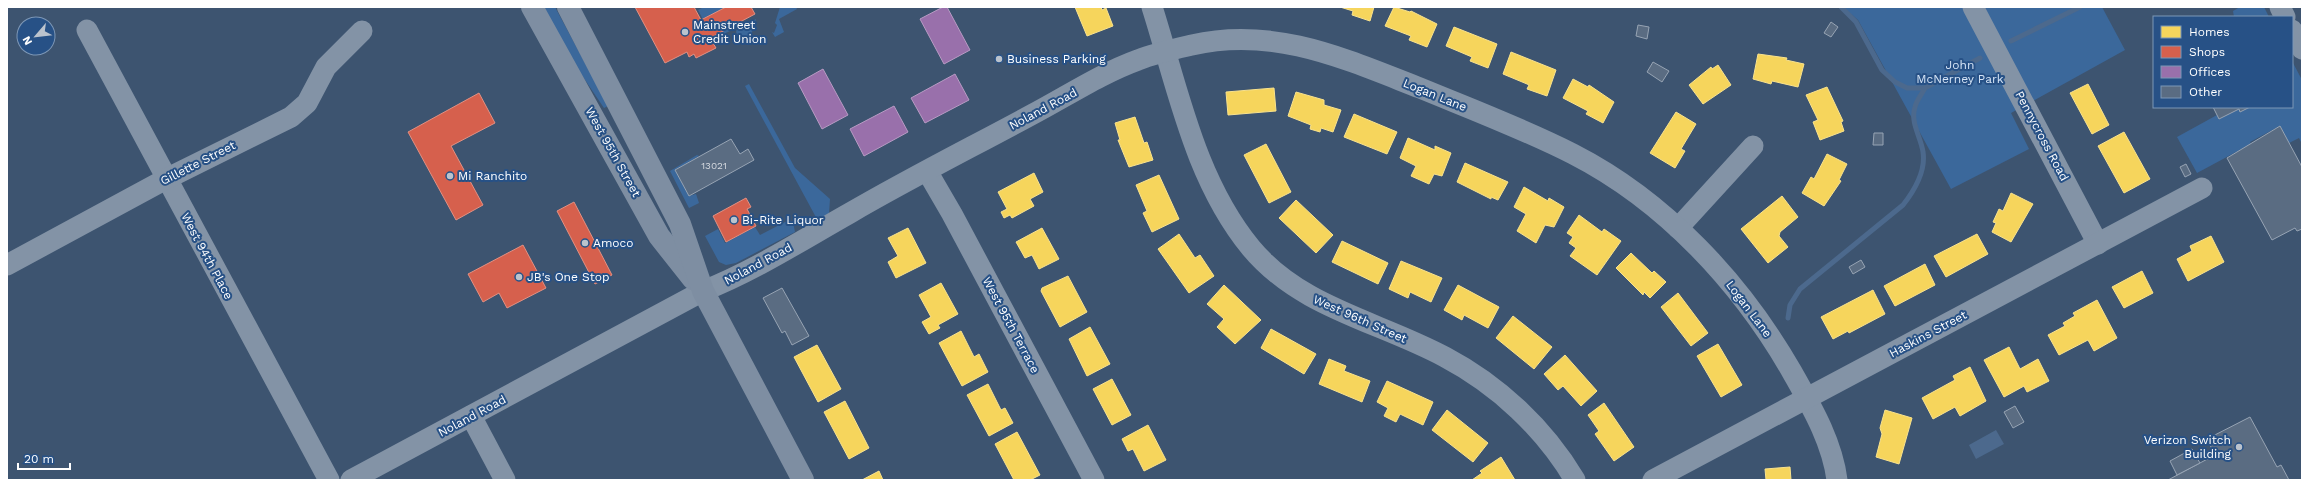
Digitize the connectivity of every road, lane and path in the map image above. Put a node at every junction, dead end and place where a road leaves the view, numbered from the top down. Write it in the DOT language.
graph roads {
  1 [pos="532,7"];
  2 [pos="568,7"];
  3 [pos="1152,7"];
  4 [pos="1973,7"];
  5 [pos="2280,7"];
  6 [pos="2284,16"];
  7 [pos="87,30"];
  8 [pos="362,31"];
  9 [pos="2293,32"];
  10 [pos="2302,49"];
  11 [pos="1166,52"];
  12 [pos="1753,146"];
  13 [pos="927,171"];
  14 [pos="166,179"];
  15 [pos="2202,188"];
  16 [pos="1678,228"];
  17 [pos="2098,244"];
  18 [pos="7,265"];
  19 [pos="703,291"];
  20 [pos="1807,399"];
  21 [pos="471,416"];
  22 [pos="329,480"];
  23 [pos="351,480"];
  24 [pos="505,480"];
  25 [pos="803,480"];
  26 [pos="1094,480"];
  27 [pos="1575,480"];
  28 [pos="1654,480"];
  29 [pos="1837,480"];
  1 -- 19 [label="main road, West 95th Street"];
  2 -- 19 [label="main road, West 95th Street"];
  3 -- 11 [label="street, West 96th Street"];
  4 -- 17 [label="street, Pennycross Road"];
  5 -- 6 [label="street"];
  7 -- 14 [label="street, West 94th Place"];
  8 -- 14 [label="street, Gillette Street"];
  9 -- 10 [label="street"];
  11 -- 13 [label="street, Noland Road"];
  11 -- 16 [label="street, Logan Lane"];
  11 -- 27 [label="street, West 96th Street"];
  12 -- 16 [label="street"];
  13 -- 19 [label="street, Noland Road"];
  13 -- 26 [label="street, West 95th Terrace"];
  14 -- 18 [label="street, Gillette Street"];
  14 -- 22 [label="street, West 94th Place"];
  15 -- 17 [label="street, Haskins Street"];
  16 -- 20 [label="street, Logan Lane"];
  17 -- 20 [label="street, Haskins Street"];
  19 -- 21 [label="street, Noland Road"];
  19 -- 25 [label="main road, West 95th Street"];
  20 -- 28 [label="street, Haskins Street"];
  20 -- 29 [label="street, Logan Lane"];
  21 -- 23 [label="street, Noland Road"];
  21 -- 24 [label="street"];
}
